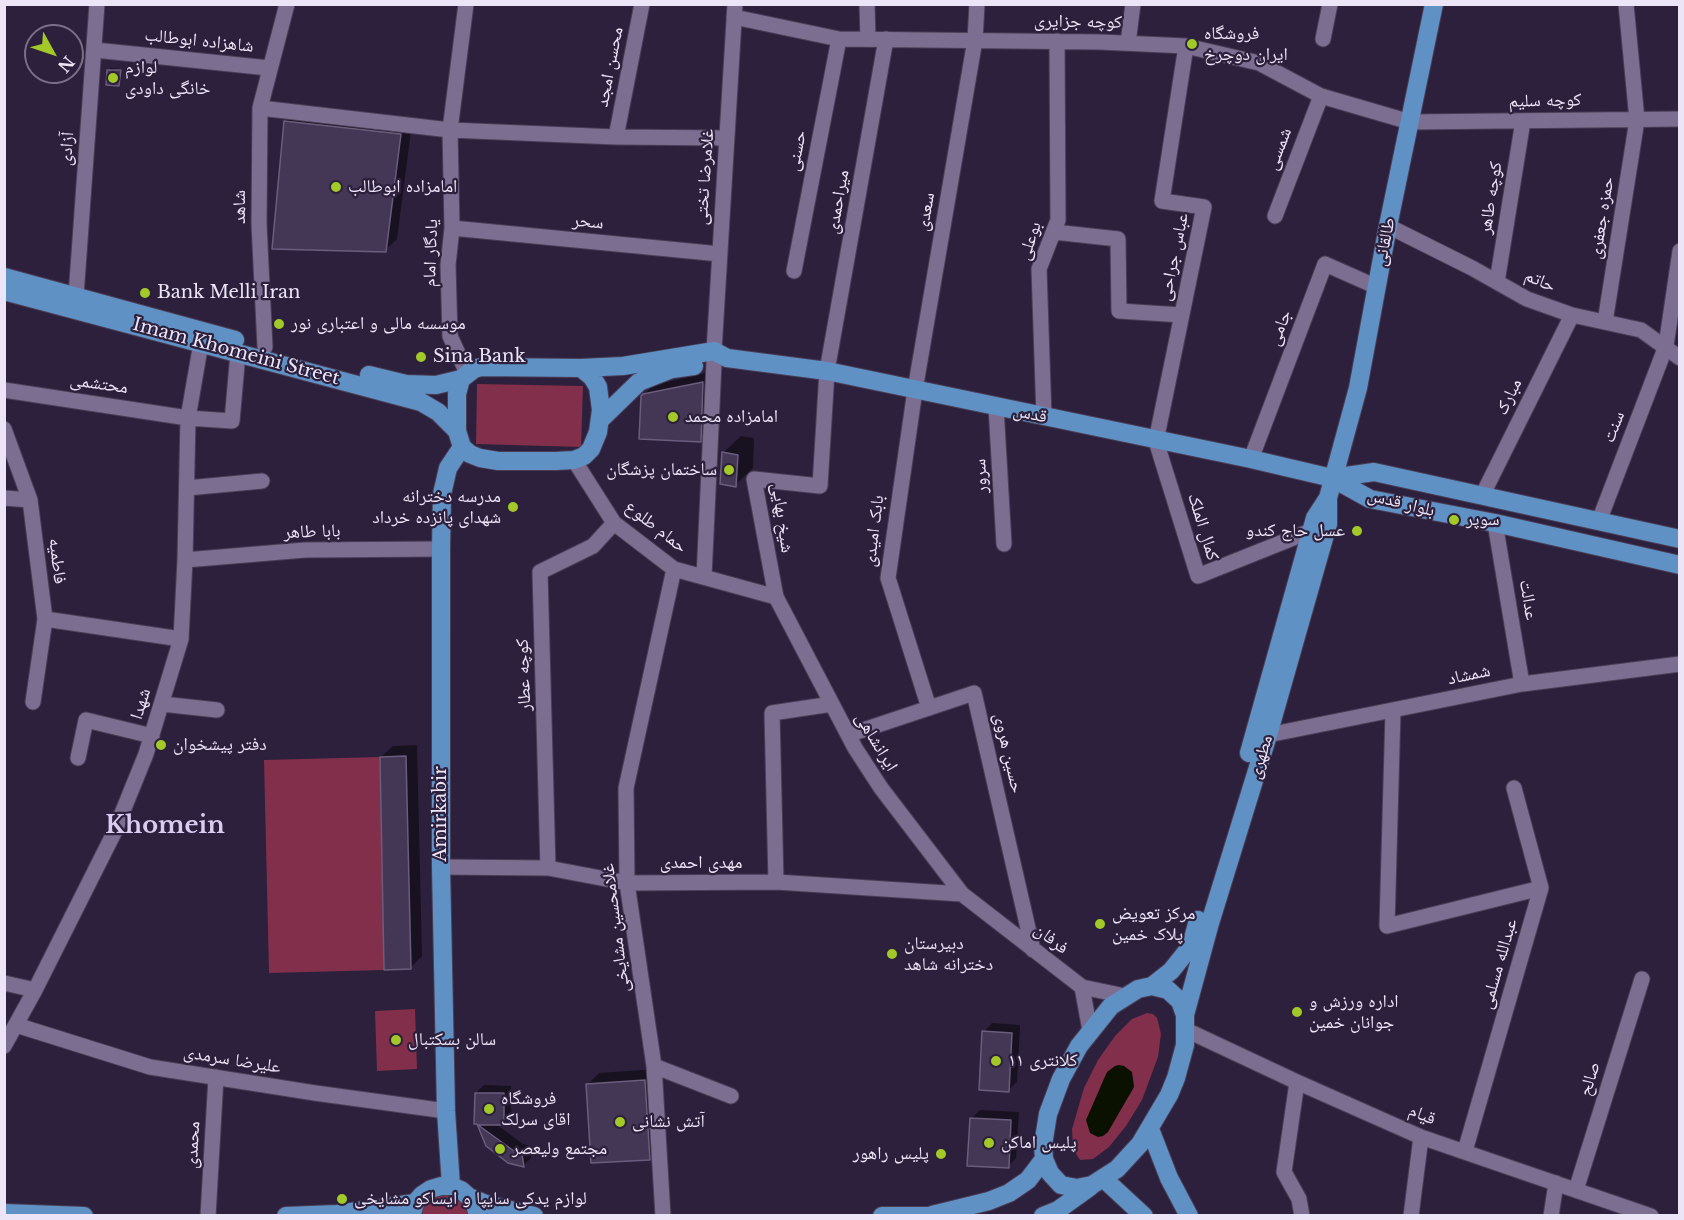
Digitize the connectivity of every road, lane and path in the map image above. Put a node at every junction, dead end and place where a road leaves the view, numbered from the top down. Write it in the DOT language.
graph roads {
  1 [pos="97,4"];
  2 [pos="287,4"];
  3 [pos="466,4"];
  4 [pos="642,4"];
  5 [pos="867,4"];
  6 [pos="977,4"];
  7 [pos="1132,4"];
  8 [pos="1330,4"];
  9 [pos="1434,4"];
  10 [pos="1626,4"];
  11 [pos="735,11"];
  12 [pos="839,39"];
  13 [pos="868,39"];
  14 [pos="886,39"];
  15 [pos="1323,39"];
  16 [pos="975,40"];
  17 [pos="1057,41"];
  18 [pos="1128,43"];
  19 [pos="1186,46"];
  20 [pos="95,50"];
  21 [pos="269,68"];
  22 [pos="1321,96"];
  23 [pos="260,108"];
  24 [pos="1680,119"];
  25 [pos="1637,120"];
  26 [pos="1523,121"];
  27 [pos="1410,122"];
  28 [pos="450,130"];
  29 [pos="616,137"];
  30 [pos="727,138"];
  31 [pos="1275,216"];
  32 [pos="1388,226"];
  33 [pos="452,228"];
  34 [pos="1054,232"];
  35 [pos="1680,251"];
  36 [pos="720,254"];
  37 [pos="794,272"];
  38 [pos="4,277"];
  39 [pos="1497,282"];
  40 [pos="1377,287"];
  41 [pos="4,291"];
  42 [pos="76,296"];
  43 [pos="1182,315"];
  44 [pos="1572,315"];
  45 [pos="1605,322"];
  46 [pos="201,343"];
  47 [pos="1666,346"];
  48 [pos="265,347"];
  49 [pos="238,353"];
  50 [pos="718,358"];
  51 [pos="1680,358"];
  52 [pos="581,368"];
  53 [pos="828,371"];
  54 [pos="464,376"];
  55 [pos="4,390"];
  56 [pos="915,390"];
  57 [pos="996,407"];
  58 [pos="1044,417"];
  59 [pos="188,418"];
  60 [pos="600,420"];
  61 [pos="4,429"];
  62 [pos="460,439"];
  63 [pos="1156,441"];
  64 [pos="1251,459"];
  65 [pos="574,460"];
  66 [pos="1332,478"];
  67 [pos="262,481"];
  68 [pos="187,488"];
  69 [pos="1482,496"];
  70 [pos="4,498"];
  71 [pos="1328,498"];
  72 [pos="30,500"];
  73 [pos="1599,521"];
  74 [pos="614,523"];
  75 [pos="1495,523"];
  76 [pos="1312,530"];
  77 [pos="1680,539"];
  78 [pos="1004,544"];
  79 [pos="441,549"];
  80 [pos="185,560"];
  81 [pos="1680,565"];
  82 [pos="674,569"];
  83 [pos="704,577"];
  84 [pos="776,597"];
  85 [pos="45,619"];
  86 [pos="181,639"];
  87 [pos="1680,664"];
  88 [pos="1522,684"];
  89 [pos="33,702"];
  90 [pos="162,704"];
  91 [pos="832,704"];
  92 [pos="929,708"];
  93 [pos="216,710"];
  94 [pos="1393,711"];
  95 [pos="848,735"];
  96 [pos="152,736"];
  97 [pos="1261,736"];
  98 [pos="78,758"];
  99 [pos="1514,788"];
  100 [pos="441,867"];
  101 [pos="548,868"];
  102 [pos="776,882"];
  103 [pos="627,883"];
  104 [pos="1541,888"];
  105 [pos="962,894"];
  106 [pos="1033,950"];
  107 [pos="1642,979"];
  108 [pos="4,983"];
  109 [pos="1152,986"];
  110 [pos="1082,987"];
  111 [pos="35,990"];
  112 [pos="1125,996"];
  113 [pos="1186,1022"];
  114 [pos="16,1025"];
  115 [pos="1090,1031"];
  116 [pos="4,1046"];
  117 [pos="654,1066"];
  118 [pos="216,1077"];
  119 [pos="1297,1082"];
  120 [pos="731,1096"];
  121 [pos="446,1111"];
  122 [pos="1150,1128"];
  123 [pos="1421,1137"];
  124 [pos="1465,1151"];
  125 [pos="1044,1160"];
  126 [pos="1098,1182"];
  127 [pos="1556,1183"];
  128 [pos="451,1186"];
  129 [pos="1576,1190"];
  130 [pos="469,1197"];
  131 [pos="414,1209"];
  132 [pos="4,1213"];
  133 [pos="84,1215"];
  134 [pos="208,1215"];
  135 [pos="286,1215"];
  136 [pos="341,1215"];
  137 [pos="477,1215"];
  138 [pos="534,1215"];
  139 [pos="663,1215"];
  140 [pos="882,1215"];
  141 [pos="933,1215"];
  142 [pos="1043,1215"];
  143 [pos="1144,1215"];
  144 [pos="1189,1215"];
  145 [pos="1302,1215"];
  146 [pos="1411,1215"];
  147 [pos="1551,1215"];
  148 [pos="1651,1215"];
  1 -- 20 [label="street, آزادی"];
  2 -- 21 [label="street, شاهزاده ابوطالب"];
  3 -- 28 [label="street, یادگار امام"];
  4 -- 29 [label="street, محسن امجد"];
  5 -- 13 [label="street"];
  6 -- 16 [label="street, سعدی"];
  7 -- 18 [label="street"];
  8 -- 15 [label="street"];
  9 -- 27 [label="main road, طالقانی"];
  10 -- 25 [label="street, حمزه جعفری"];
  11 -- 12 [label="street, کوچه جزایری"];
  11 -- 30 [label="street, غلامرضا تختی"];
  12 -- 13 [label="street, کوچه جزایری"];
  12 -- 37 [label="street, حسنی"];
  13 -- 14 [label="street, کوچه جزایری"];
  14 -- 16 [label="street, کوچه جزایری"];
  14 -- 53 [label="street, میراحمدی"];
  16 -- 17 [label="street, کوچه جزایری"];
  16 -- 56 [label="street, سعدی"];
  17 -- 18 [label="street, کوچه جزایری"];
  17 -- 34 [label="street, بوعلی"];
  18 -- 19 [label="street, کوچه جزایری"];
  19 -- 22 [label="street, کوچه جزایری"];
  19 -- 43 [label="street, عباس جراحی"];
  20 -- 21 [label="street, شاهزاده ابوطالب"];
  20 -- 42 [label="street, آزادی"];
  21 -- 23 [label="street, شاهد"];
  22 -- 27 [label="street, کوچه جزایری"];
  22 -- 31 [label="street, شمسی"];
  23 -- 28 [label="street"];
  23 -- 48 [label="street, شاهد"];
  24 -- 25 [label="street, کوچه سلیم"];
  25 -- 26 [label="street, کوچه سلیم"];
  25 -- 45 [label="street, حمزه جعفری"];
  26 -- 27 [label="street, کوچه سلیم"];
  26 -- 39 [label="street, کوچه طاهر"];
  27 -- 32 [label="main road, طالقانی"];
  28 -- 29 [label="street"];
  28 -- 33 [label="street, یادگار امام"];
  29 -- 30 [label="street"];
  30 -- 36 [label="street, غلامرضا تختی"];
  32 -- 39 [label="street, حاتم"];
  32 -- 40 [label="main road, طالقانی"];
  33 -- 36 [label="street, سحر"];
  33 -- 54 [label="street, یادگار امام"];
  34 -- 43 [label="street"];
  34 -- 58 [label="street, بوعلی"];
  35 -- 47 [label="street, سنت"];
  36 -- 50 [label="street, غلامرضا تختی"];
  38 -- 42 [label="main road, Imam Khomeini Street"];
  39 -- 44 [label="street, حاتم"];
  40 -- 64 [label="street, جامی"];
  40 -- 66 [label="main road, طالقانی"];
  41 -- 46 [label="main road, Imam Khomeini Street"];
  42 -- 48 [label="main road, Imam Khomeini Street"];
  43 -- 63 [label="street, عباس جراحی"];
  44 -- 45 [label="street, حاتم"];
  44 -- 69 [label="street, مبارک"];
  45 -- 47 [label="street, حاتم"];
  46 -- 49 [label="main road, Imam Khomeini Street"];
  46 -- 59 [label="street, شهدا"];
  47 -- 51 [label="street, حاتم"];
  47 -- 73 [label="street, سنت"];
  48 -- 54 [label="main road, Imam Khomeini Street"];
  49 -- 59 [label="street, محتشمی"];
  49 -- 62 [label="main road, Imam Khomeini Street"];
  50 -- 52 [label="main road, قدس"];
  50 -- 53 [label="main road, قدس"];
  50 -- 60 [label="main road, قدس"];
  50 -- 83 [label="street, غلامرضا تختی"];
  52 -- 54 [label="main road"];
  52 -- 60 [label="main road"];
  53 -- 56 [label="main road, قدس"];
  53 -- 84 [label="street, شیخ بهایی"];
  54 -- 62 [label="main road"];
  55 -- 59 [label="street, محتشمی"];
  56 -- 57 [label="main road, قدس"];
  56 -- 92 [label="street, بابک امیدی"];
  57 -- 58 [label="main road, قدس"];
  57 -- 78 [label="street, سرور"];
  58 -- 63 [label="main road, قدس"];
  59 -- 68 [label="street, شهدا"];
  60 -- 65 [label="main road"];
  61 -- 72 [label="street, فاطمیه"];
  62 -- 65 [label="main road"];
  62 -- 79 [label="main road, Amirkabir"];
  63 -- 64 [label="main road, قدس"];
  63 -- 76 [label="street, کمال الملک"];
  64 -- 66 [label="main road, قدس"];
  65 -- 74 [label="street, حمام طلوع"];
  66 -- 69 [label="main road, بلوار قدس"];
  66 -- 71 [label="main road, مطهری"];
  66 -- 75 [label="main road, بلوار قدس"];
  67 -- 68 [label="street"];
  68 -- 80 [label="street, شهدا"];
  69 -- 73 [label="main road, بلوار قدس"];
  70 -- 72 [label="street"];
  71 -- 76 [label="main road, مطهری"];
  71 -- 97 [label="main road, مطهری"];
  72 -- 85 [label="street, فاطمیه"];
  73 -- 77 [label="main road, بلوار قدس"];
  74 -- 82 [label="street, حمام طلوع"];
  74 -- 101 [label="street, کوچه عطار"];
  75 -- 81 [label="main road, بلوار قدس"];
  75 -- 88 [label="street, عدالت"];
  76 -- 97 [label="main road, مطهری"];
  79 -- 80 [label="street, بابا طاهر"];
  79 -- 100 [label="main road, Amirkabir"];
  80 -- 86 [label="street, شهدا"];
  82 -- 83 [label="street, حمام طلوع"];
  82 -- 103 [label="street, غلامحسین مشایخی"];
  83 -- 84 [label="street, حمام طلوع"];
  84 -- 91 [label="street, ایرانشاهی"];
  85 -- 86 [label="street"];
  85 -- 89 [label="street, فاطمیه"];
  86 -- 90 [label="street, شهدا"];
  87 -- 88 [label="street, شمشاد"];
  88 -- 94 [label="street, شمشاد"];
  90 -- 93 [label="street"];
  90 -- 96 [label="street, شهدا"];
  91 -- 95 [label="street, ایرانشاهی"];
  91 -- 102 [label="street"];
  92 -- 95 [label="street, حسین هروی"];
  92 -- 106 [label="street, حسین هروی"];
  94 -- 97 [label="street, شمشاد"];
  94 -- 104 [label="street"];
  95 -- 105 [label="street, ایرانشاهی"];
  96 -- 98 [label="street"];
  96 -- 111 [label="street, شهدا"];
  97 -- 109 [label="main road, مطهری"];
  97 -- 113 [label="main road, مطهری"];
  99 -- 104 [label="street"];
  100 -- 101 [label="street, مهدی احمدی"];
  100 -- 121 [label="main road, Amirkabir"];
  101 -- 103 [label="street, مهدی احمدی"];
  102 -- 103 [label="street, مهدی احمدی"];
  102 -- 105 [label="street, مهدی احمدی"];
  103 -- 117 [label="street, غلامحسین مشایخی"];
  104 -- 124 [label="street, عبدالله مسلمی"];
  105 -- 106 [label="street, فرفان"];
  106 -- 110 [label="street, فرفان"];
  107 -- 129 [label="street, صالح"];
  108 -- 111 [label="street"];
  109 -- 112 [label="main road"];
  109 -- 113 [label="main road"];
  110 -- 112 [label="street, فرفان"];
  110 -- 115 [label="street"];
  111 -- 114 [label="street, شهدا"];
  112 -- 115 [label="main road"];
  113 -- 119 [label="street, قیام"];
  113 -- 122 [label="main road, مطهری"];
  114 -- 116 [label="street, شهدا"];
  114 -- 118 [label="street, علیرضا سرمدی"];
  115 -- 125 [label="main road"];
  117 -- 120 [label="street"];
  117 -- 139 [label="street, غلامحسین مشایخی"];
  118 -- 121 [label="street, علیرضا سرمدی"];
  118 -- 134 [label="street, محمدی"];
  119 -- 123 [label="street, قیام"];
  119 -- 145 [label="street"];
  121 -- 128 [label="main road, Amirkabir"];
  122 -- 126 [label="main road, مطهری"];
  122 -- 144 [label="main road"];
  123 -- 124 [label="street, قیام"];
  123 -- 146 [label="street"];
  124 -- 127 [label="street, قیام"];
  125 -- 126 [label="main road"];
  125 -- 141 [label="main road"];
  126 -- 142 [label="main road"];
  126 -- 143 [label="main road"];
  127 -- 129 [label="street, قیام"];
  127 -- 147 [label="street"];
  128 -- 130 [label="main road"];
  128 -- 131 [label="main road"];
  129 -- 148 [label="street, قیام"];
  130 -- 137 [label="main road"];
  130 -- 138 [label="main road"];
  131 -- 136 [label="main road"];
  132 -- 133 [label="main road"];
  135 -- 136 [label="main road"];
  140 -- 141 [label="main road"];
}
